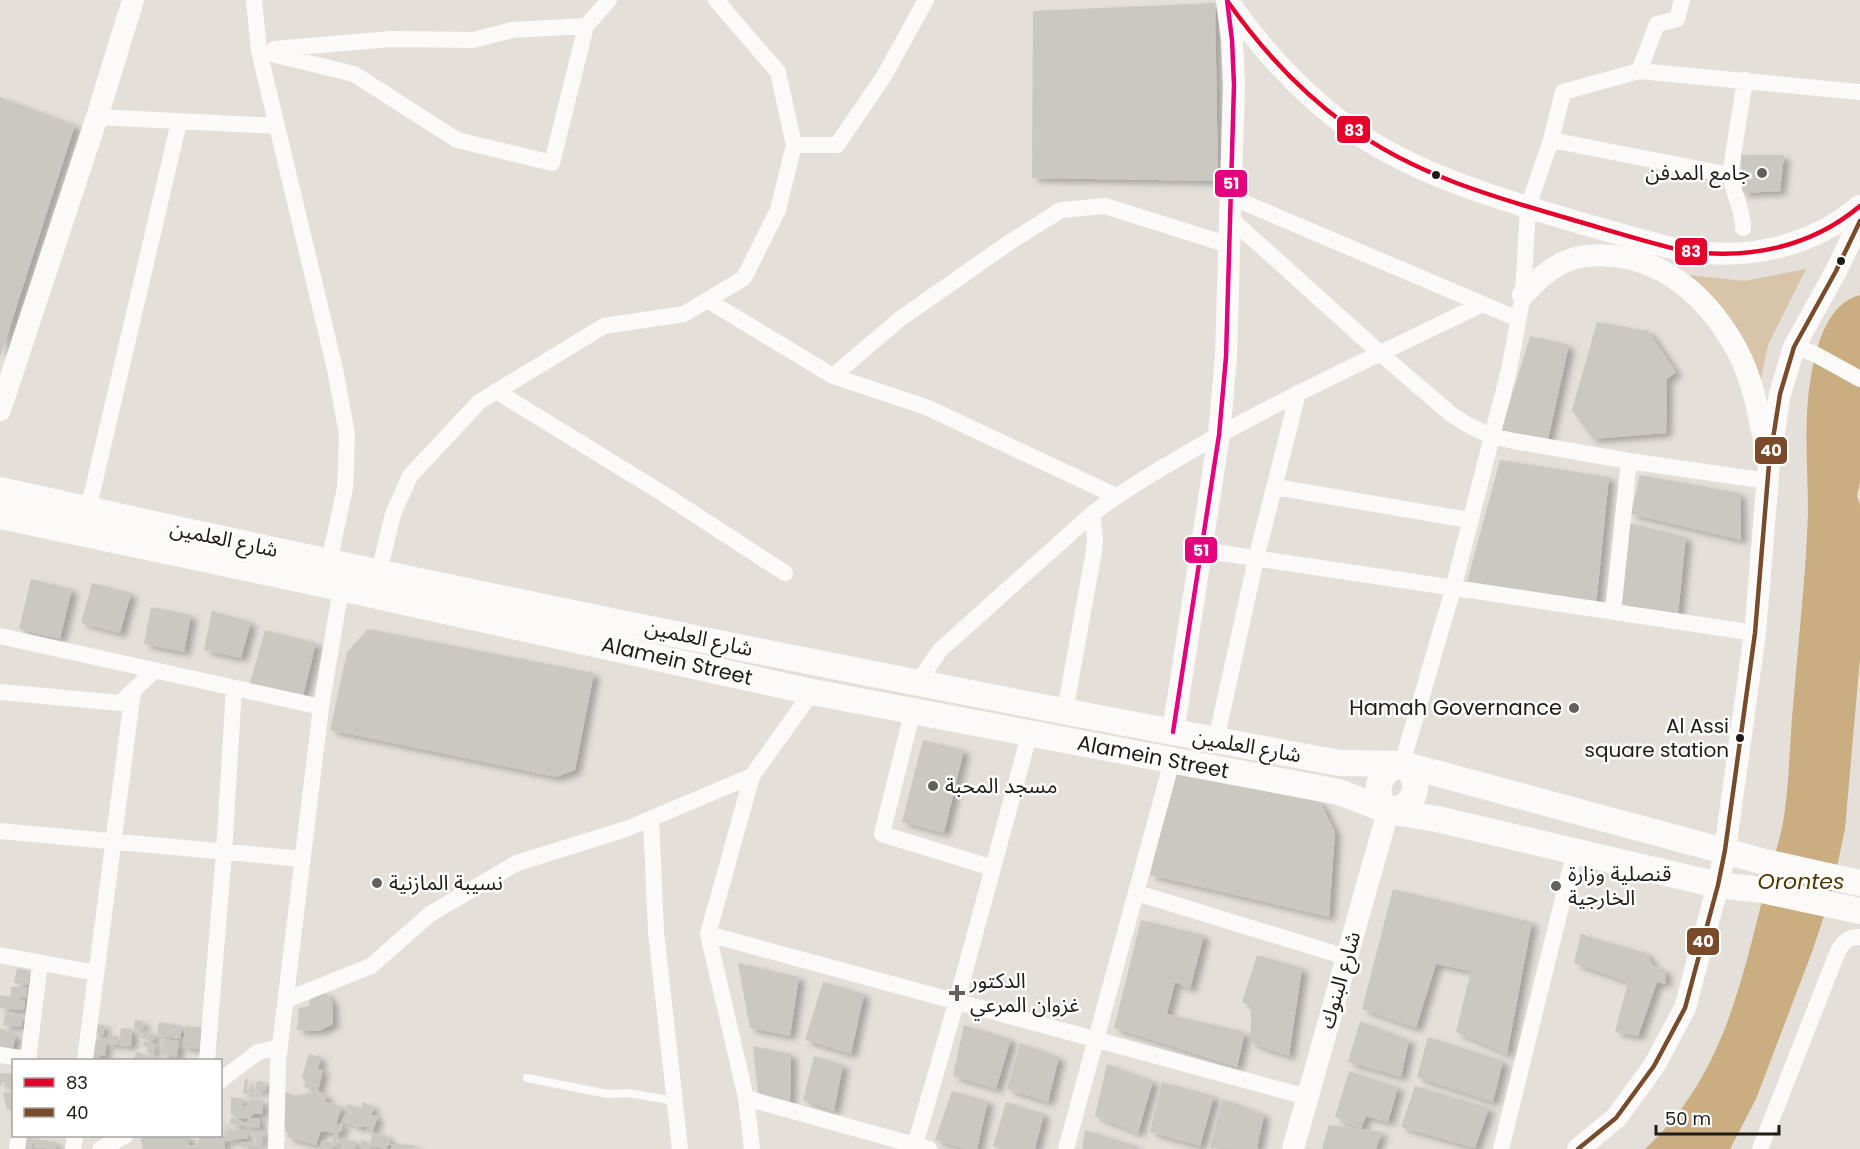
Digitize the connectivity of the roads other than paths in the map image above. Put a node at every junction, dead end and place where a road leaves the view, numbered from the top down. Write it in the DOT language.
graph roads {
  1 [pos="133,0"];
  2 [pos="254,0"];
  3 [pos="609,0"];
  4 [pos="716,0"];
  5 [pos="926,0"];
  6 [pos="1682,0"];
  7 [pos="1228,1"];
  8 [pos="586,26"];
  9 [pos="259,51"];
  10 [pos="1640,71"];
  11 [pos="1745,80"];
  12 [pos="1860,92"];
  13 [pos="97,117"];
  14 [pos="179,122"];
  15 [pos="277,126"];
  16 [pos="1551,140"];
  17 [pos="794,145"];
  18 [pos="1730,174"];
  19 [pos="1860,206"];
  20 [pos="1528,207"];
  21 [pos="1231,208"];
  22 [pos="1860,221"];
  23 [pos="1743,228"];
  24 [pos="1229,245"];
  25 [pos="1860,261"];
  26 [pos="1836,271"];
  27 [pos="1523,295"];
  28 [pos="707,300"];
  29 [pos="1482,304"];
  30 [pos="1518,319"];
  31 [pos="1804,350"];
  32 [pos="1382,354"];
  33 [pos="833,376"];
  34 [pos="1860,379"];
  35 [pos="496,391"];
  36 [pos="1298,393"];
  37 [pos="0,410"];
  38 [pos="1219,435"];
  39 [pos="1491,436"];
  40 [pos="1629,461"];
  41 [pos="1769,472"];
  42 [pos="1275,487"];
  43 [pos="0,490"];
  44 [pos="1116,496"];
  45 [pos="88,510"];
  46 [pos="1092,514"];
  47 [pos="1,520"];
  48 [pos="1469,520"];
  49 [pos="1201,550"];
  50 [pos="1256,559"];
  51 [pos="329,561"];
  52 [pos="379,572"];
  53 [pos="785,573"];
  54 [pos="341,588"];
  55 [pos="1453,588"];
  56 [pos="1613,612"];
  57 [pos="1755,633"];
  58 [pos="0,636"];
  59 [pos="154,670"];
  60 [pos="923,684"];
  61 [pos="234,688"];
  62 [pos="133,691"];
  63 [pos="0,692"];
  64 [pos="812,692"];
  65 [pos="321,707"];
  66 [pos="913,711"];
  67 [pos="1065,711"];
  68 [pos="1030,732"];
  69 [pos="1173,732"];
  70 [pos="1216,740"];
  71 [pos="1173,761"];
  72 [pos="1402,764"];
  73 [pos="753,776"];
  74 [pos="1388,811"];
  75 [pos="651,819"];
  76 [pos="0,831"];
  77 [pos="113,842"];
  78 [pos="1575,850"];
  79 [pos="1725,850"];
  80 [pos="224,852"];
  81 [pos="303,859"];
  82 [pos="993,868"];
  83 [pos="1860,883"];
  84 [pos="1718,885"];
  85 [pos="1137,892"];
  86 [pos="1860,911"];
  87 [pos="708,934"];
  88 [pos="1860,937"];
  89 [pos="0,955"];
  90 [pos="1346,957"];
  91 [pos="40,963"];
  92 [pos="96,973"];
  93 [pos="286,1000"];
  94 [pos="957,1000"];
  95 [pos="1096,1039"];
  96 [pos="280,1047"];
  97 [pos="0,1055"];
  98 [pos="22,1059"];
  99 [pos="28,1059"];
  100 [pos="85,1059"];
  101 [pos="207,1059"];
  102 [pos="527,1078"];
  103 [pos="222,1079"];
  104 [pos="1307,1097"];
  105 [pos="746,1098"];
  106 [pos="675,1101"];
  107 [pos="123,1137"];
  108 [pos="919,1148"];
  109 [pos="100,1149"];
  110 [pos="276,1149"];
  111 [pos="680,1149"];
  112 [pos="752,1149"];
  113 [pos="1066,1149"];
  114 [pos="1293,1149"];
  115 [pos="1501,1149"];
  116 [pos="1578,1149"];
  117 [pos="1760,1149"];
  1 -- 13 [label="main road"];
  2 -- 9 [label="street"];
  3 -- 8 [label="street"];
  4 -- 17 [label="street"];
  5 -- 17 [label="street"];
  6 -- 10 [label="street"];
  7 -- 20 [label="main road"];
  7 -- 21 [label="main road"];
  8 -- 9 [label="street"];
  8 -- 9 [label="street"];
  9 -- 15 [label="street"];
  10 -- 11 [label="street"];
  10 -- 16 [label="street"];
  11 -- 12 [label="street"];
  11 -- 18 [label="street"];
  13 -- 14 [label="street"];
  13 -- 37 [label="main road"];
  14 -- 15 [label="street"];
  14 -- 45 [label="street"];
  15 -- 51 [label="street"];
  16 -- 18 [label="street"];
  16 -- 20 [label="street"];
  17 -- 28 [label="street"];
  18 -- 23 [label="street"];
  19 -- 20 [label="main road"];
  20 -- 27 [label="street"];
  21 -- 24 [label="main road"];
  21 -- 29 [label="street"];
  21 -- 32 [label="street"];
  22 -- 26 [label="main road"];
  24 -- 33 [label="street"];
  24 -- 38 [label="main road"];
  25 -- 26 [label="main road"];
  26 -- 31 [label="main road"];
  27 -- 30 [label="street"];
  27 -- 41 [label="main road"];
  28 -- 33 [label="street"];
  28 -- 35 [label="street"];
  29 -- 30 [label="street"];
  29 -- 32 [label="street"];
  30 -- 39 [label="street"];
  31 -- 34 [label="street"];
  31 -- 41 [label="main road"];
  32 -- 36 [label="street"];
  32 -- 39 [label="street"];
  33 -- 44 [label="street"];
  35 -- 52 [label="street"];
  35 -- 53 [label="street"];
  36 -- 38 [label="street"];
  36 -- 42 [label="street"];
  38 -- 44 [label="street"];
  38 -- 49 [label="main road"];
  39 -- 40 [label="street"];
  39 -- 48 [label="street"];
  40 -- 41 [label="street"];
  40 -- 56 [label="street"];
  41 -- 57 [label="main road"];
  42 -- 48 [label="street"];
  42 -- 50 [label="street"];
  43 -- 45 [label="main road, شارع العلمين"];
  44 -- 46 [label="street"];
  45 -- 51 [label="main road, شارع العلمين"];
  46 -- 60 [label="street"];
  46 -- 67 [label="street"];
  47 -- 54 [label="main road, Alamein Street"];
  48 -- 55 [label="street"];
  49 -- 50 [label="street"];
  49 -- 69 [label="main road"];
  50 -- 55 [label="street"];
  50 -- 70 [label="street"];
  51 -- 52 [label="main road, شارع العلمين"];
  52 -- 60 [label="main road, شارع العلمين"];
  54 -- 64 [label="main road, Alamein Street"];
  54 -- 65 [label="street"];
  55 -- 56 [label="street"];
  55 -- 72 [label="street"];
  56 -- 57 [label="street"];
  57 -- 79 [label="main road"];
  58 -- 59 [label="street"];
  59 -- 61 [label="street"];
  59 -- 62 [label="street"];
  60 -- 67 [label="main road, شارع العلمين"];
  61 -- 65 [label="street"];
  61 -- 80 [label="street"];
  62 -- 63 [label="street"];
  62 -- 77 [label="street"];
  64 -- 66 [label="main road, Alamein Street"];
  64 -- 73 [label="street"];
  65 -- 81 [label="street"];
  66 -- 68 [label="main road, Alamein Street"];
  66 -- 82 [label="street"];
  67 -- 69 [label="main road, شارع العلمين"];
  68 -- 71 [label="main road, Alamein Street"];
  68 -- 82 [label="street"];
  69 -- 70 [label="main road, شارع العلمين"];
  70 -- 72 [label="main road, شارع العلمين"];
  71 -- 74 [label="main road, Alamein Street"];
  71 -- 85 [label="street"];
  72 -- 74 [label="main road"];
  72 -- 79 [label="main road, شارع العلمين"];
  73 -- 75 [label="street"];
  73 -- 87 [label="street"];
  74 -- 78 [label="main road, Alamein Street"];
  74 -- 90 [label="main road, شارع البنوك"];
  75 -- 93 [label="street"];
  75 -- 106 [label="street"];
  76 -- 77 [label="street"];
  77 -- 80 [label="street"];
  77 -- 92 [label="street"];
  78 -- 84 [label="main road, Alamein Street"];
  78 -- 115 [label="street"];
  79 -- 83 [label="main road, شارع العلمين"];
  79 -- 84 [label="main road"];
  80 -- 81 [label="street"];
  80 -- 101 [label="street"];
  81 -- 93 [label="street"];
  82 -- 94 [label="street"];
  84 -- 86 [label="main road, Alamein Street"];
  84 -- 116 [label="main road"];
  85 -- 90 [label="street"];
  85 -- 95 [label="street"];
  87 -- 94 [label="street"];
  87 -- 105 [label="street"];
  88 -- 117 [label="street"];
  89 -- 91 [label="street"];
  90 -- 104 [label="main road, شارع البنوك"];
  91 -- 92 [label="street"];
  91 -- 99 [label="street"];
  92 -- 100 [label="street"];
  93 -- 96 [label="street"];
  94 -- 95 [label="street"];
  94 -- 108 [label="street"];
  95 -- 104 [label="street"];
  95 -- 113 [label="street"];
  96 -- 103 [label="street"];
  96 -- 110 [label="street"];
  97 -- 98 [label="street"];
  102 -- 106 [label="lane"];
  104 -- 114 [label="main road, شارع البنوك"];
  105 -- 108 [label="street"];
  105 -- 112 [label="street"];
  106 -- 111 [label="street"];
  107 -- 109 [label="street"];
}
